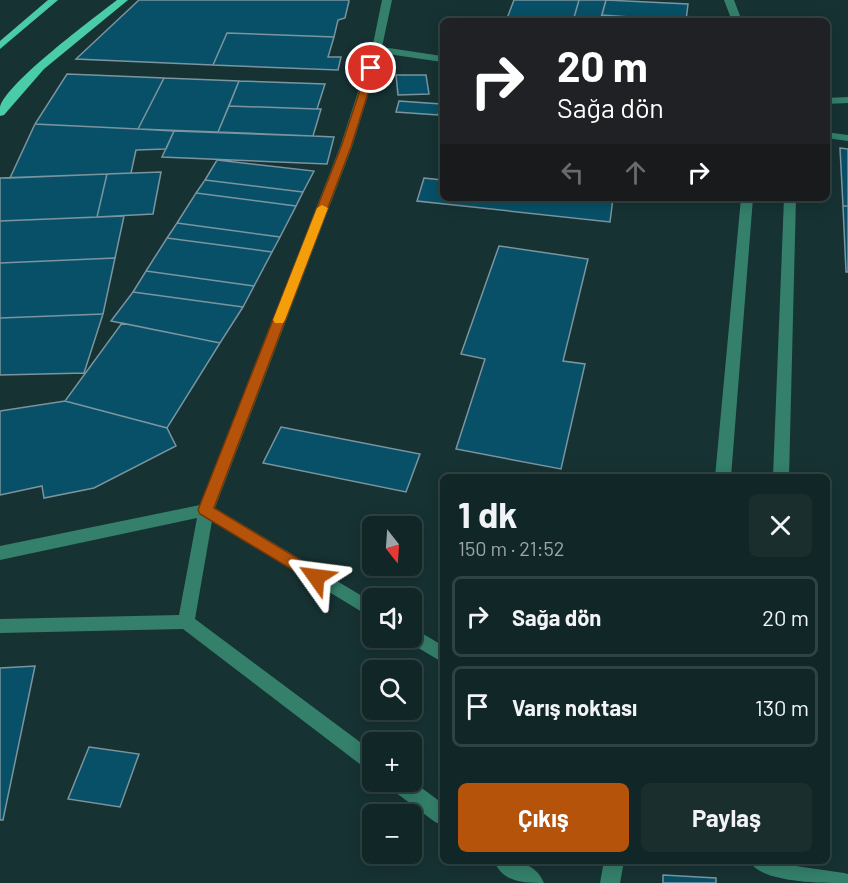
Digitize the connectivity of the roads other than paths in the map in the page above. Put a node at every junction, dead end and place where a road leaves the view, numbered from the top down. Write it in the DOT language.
graph roads {
  1 [pos="53,0"];
  2 [pos="123,0"];
  3 [pos="387,0"];
  4 [pos="729,0"];
  5 [pos="736,18"];
  6 [pos="0,46"];
  7 [pos="377,49"];
  8 [pos="440,59"];
  9 [pos="848,100"];
  10 [pos="830,101"];
  11 [pos="2,106"];
  12 [pos="830,136"];
  13 [pos="848,138"];
  14 [pos="747,201"];
  15 [pos="790,201"];
  16 [pos="723,474"];
  17 [pos="781,474"];
  18 [pos="206,510"];
  19 [pos="0,553"];
  20 [pos="362,605"];
  21 [pos="186,622"];
  22 [pos="0,626"];
  23 [pos="422,642"];
  24 [pos="440,653"];
  25 [pos="362,754"];
  26 [pos="411,792"];
  27 [pos="440,814"];
  28 [pos="508,864"];
  29 [pos="613,864"];
  30 [pos="764,864"];
  31 [pos="777,873"];
  32 [pos="534,883"];
  33 [pos="610,883"];
  34 [pos="844,883"];
  1 -- 6 [label="main road"];
  2 -- 11 [label="main road"];
  3 -- 7 [label="street"];
  4 -- 5 [label="street"];
  7 -- 8 [label="street"];
  7 -- 18 [label="street"];
  9 -- 10 [label="street"];
  12 -- 13 [label="street"];
  14 -- 16 [label="street"];
  15 -- 17 [label="street"];
  18 -- 19 [label="street"];
  18 -- 20 [label="street"];
  18 -- 21 [label="street"];
  21 -- 22 [label="street"];
  21 -- 25 [label="street"];
  23 -- 24 [label="street"];
  26 -- 27 [label="street"];
  28 -- 32 [label="street"];
  29 -- 33 [label="street"];
  30 -- 31 [label="street"];
  31 -- 34 [label="street"];
}
